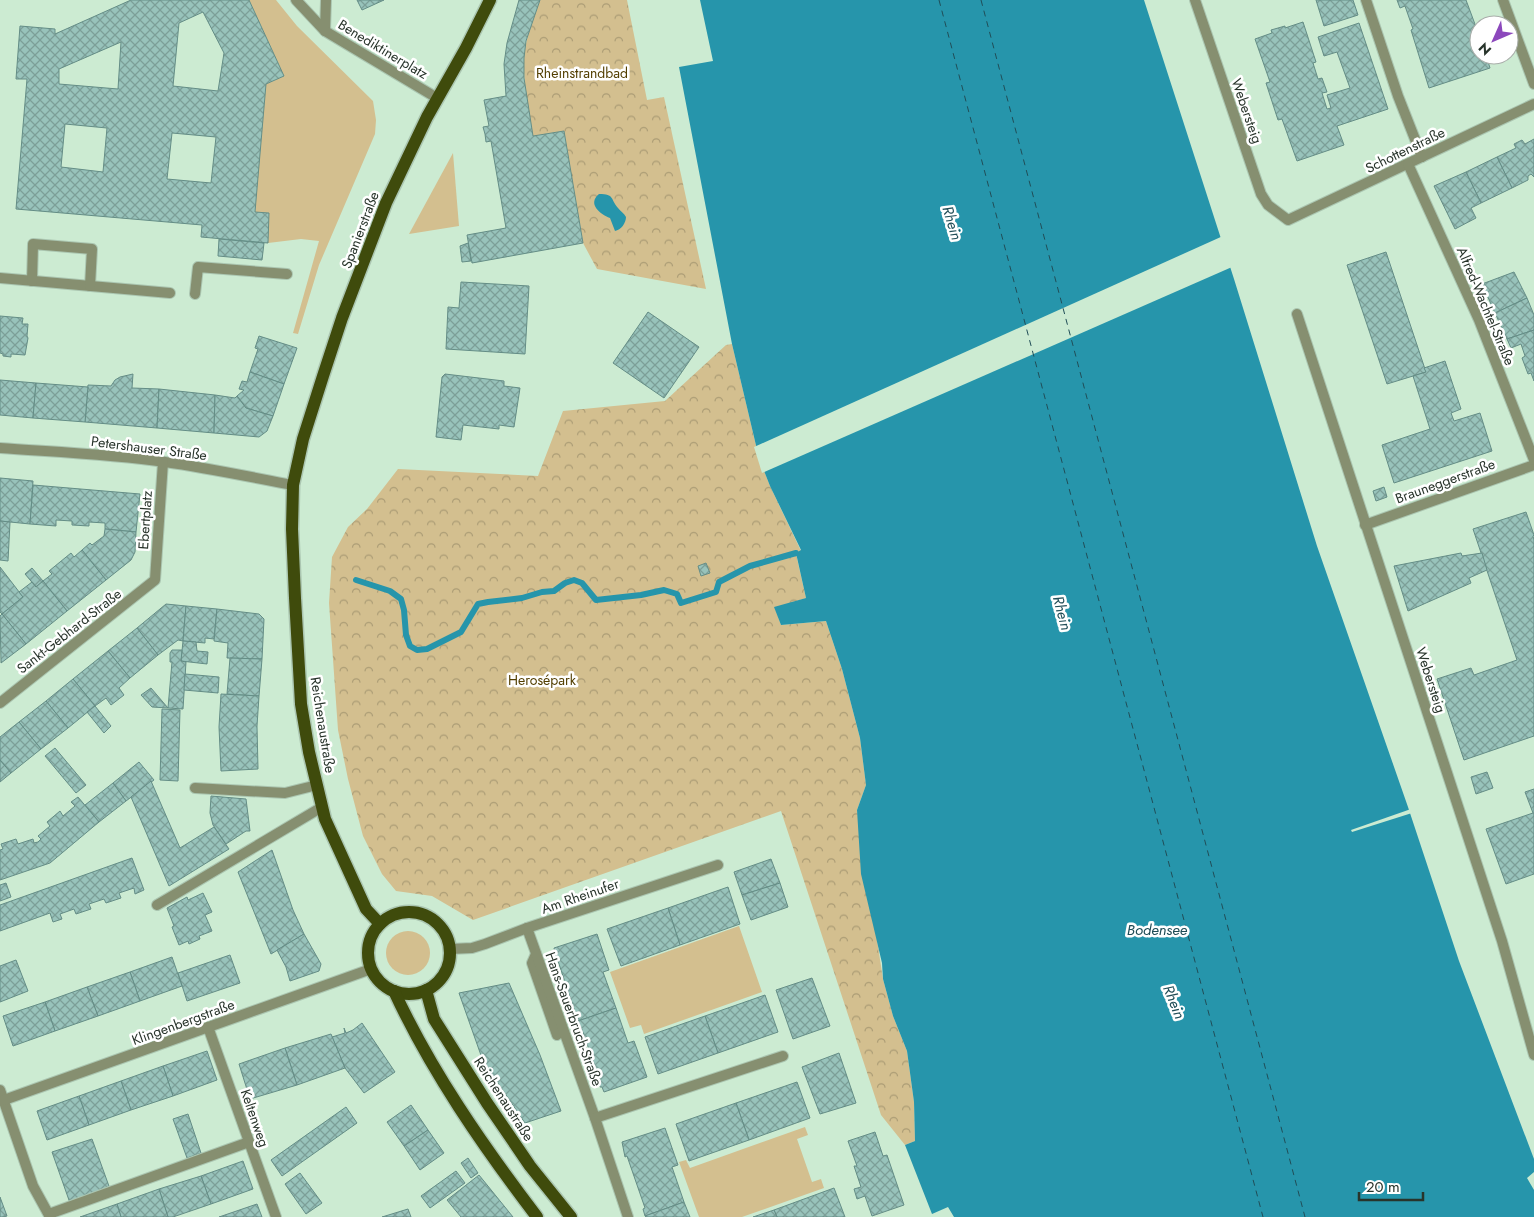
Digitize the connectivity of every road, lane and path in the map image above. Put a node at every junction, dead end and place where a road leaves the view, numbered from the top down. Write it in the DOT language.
graph roads {
  1 [pos="296,0"];
  2 [pos="326,0"];
  3 [pos="490,0"];
  4 [pos="1195,0"];
  5 [pos="1366,0"];
  6 [pos="1503,0"];
  7 [pos="325,31"];
  8 [pos="1534,84"];
  9 [pos="437,98"];
  10 [pos="1534,104"];
  11 [pos="1422,157"];
  12 [pos="1408,164"];
  13 [pos="1288,220"];
  14 [pos="287,274"];
  15 [pos="0,278"];
  16 [pos="32,281"];
  17 [pos="90,286"];
  18 [pos="170,293"];
  19 [pos="194,294"];
  20 [pos="1296,314"];
  21 [pos="0,448"];
  22 [pos="1534,460"];
  23 [pos="163,462"];
  24 [pos="1534,465"];
  25 [pos="293,485"];
  26 [pos="1366,524"];
  27 [pos="155,580"];
  28 [pos="0,703"];
  29 [pos="317,785"];
  30 [pos="195,788"];
  31 [pos="322,807"];
  32 [pos="718,864"];
  33 [pos="157,905"];
  34 [pos="380,924"];
  35 [pos="527,928"];
  36 [pos="450,949"];
  37 [pos="536,954"];
  38 [pos="372,969"];
  39 [pos="426,990"];
  40 [pos="394,991"];
  41 [pos="208,1027"];
  42 [pos="557,1035"];
  43 [pos="783,1056"];
  44 [pos="1534,1056"];
  45 [pos="0,1090"];
  46 [pos="4,1100"];
  47 [pos="595,1118"];
  48 [pos="249,1142"];
  49 [pos="49,1216"];
  50 [pos="276,1217"];
  51 [pos="537,1217"];
  52 [pos="571,1217"];
  53 [pos="628,1217"];
  1 -- 7 [label="street, Benediktinerplatz"];
  2 -- 7 [label="street"];
  3 -- 9 [label="main road, Spanierstraße"];
  4 -- 13 [label="street, Webersteig"];
  5 -- 11 [label="street"];
  6 -- 8 [label="street"];
  7 -- 9 [label="street, Benediktinerplatz"];
  9 -- 25 [label="main road, Spanierstraße"];
  10 -- 11 [label="street, Schottenstraße"];
  11 -- 12 [label="street, Schottenstraße"];
  12 -- 13 [label="street, Schottenstraße"];
  12 -- 22 [label="street, Alfred-Wachtel-Straße"];
  14 -- 19 [label="street"];
  15 -- 16 [label="street"];
  16 -- 17 [label="street"];
  16 -- 17 [label="street"];
  17 -- 18 [label="street"];
  20 -- 26 [label="street, Webersteig"];
  21 -- 23 [label="street, Petershauser Straße"];
  23 -- 25 [label="street, Petershauser Straße"];
  23 -- 27 [label="street, Ebertplatz"];
  24 -- 26 [label="street, Brauneggerstraße"];
  25 -- 29 [label="main road, Reichenaustraße"];
  26 -- 44 [label="street, Webersteig"];
  27 -- 28 [label="street, Sankt-Gebhard-Straße"];
  29 -- 30 [label="street"];
  29 -- 31 [label="main road, Reichenaustraße"];
  31 -- 33 [label="street"];
  31 -- 34 [label="main road, Reichenaustraße"];
  32 -- 35 [label="street, Am Rheinufer"];
  34 -- 36 [label="main road"];
  34 -- 38 [label="main road"];
  35 -- 36 [label="street, Am Rheinufer"];
  35 -- 37 [label="street, Hans-Sauerbruch-Straße"];
  36 -- 39 [label="main road"];
  37 -- 42 [label="street"];
  37 -- 47 [label="street, Hans-Sauerbruch-Straße"];
  38 -- 40 [label="main road"];
  38 -- 41 [label="street, Klingenbergstraße"];
  39 -- 40 [label="main road"];
  39 -- 52 [label="main road, Reichenaustraße"];
  40 -- 51 [label="main road"];
  41 -- 46 [label="street, Klingenbergstraße"];
  41 -- 48 [label="street, Keltenweg"];
  43 -- 47 [label="street"];
  45 -- 46 [label="street"];
  46 -- 49 [label="street"];
  47 -- 53 [label="street, Hans-Sauerbruch-Straße"];
  48 -- 49 [label="street"];
  48 -- 50 [label="street, Keltenweg"];
}
